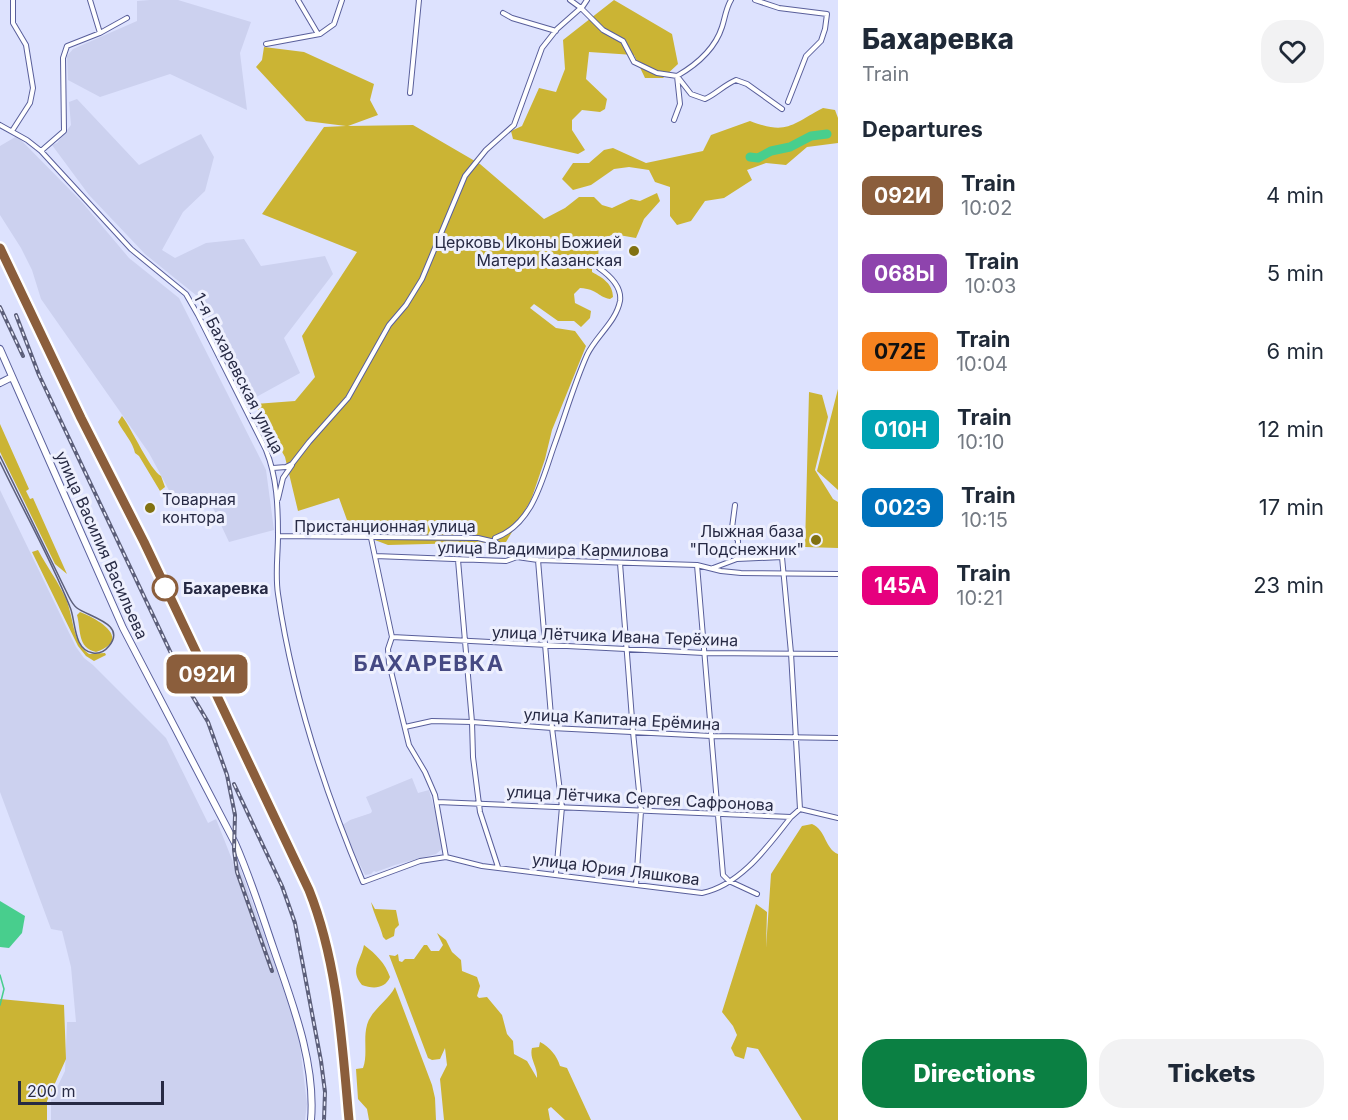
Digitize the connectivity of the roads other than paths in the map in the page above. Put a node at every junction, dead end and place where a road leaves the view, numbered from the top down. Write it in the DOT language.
graph roads {
  1 [pos="13,0"];
  2 [pos="90,0"];
  3 [pos="298,0"];
  4 [pos="342,0"];
  5 [pos="420,0"];
  6 [pos="570,0"];
  7 [pos="587,0"];
  8 [pos="731,0"];
  9 [pos="755,0"];
  10 [pos="581,8"];
  11 [pos="503,13"];
  12 [pos="127,18"];
  13 [pos="556,31"];
  14 [pos="100,33"];
  15 [pos="318,34"];
  16 [pos="266,44"];
  17 [pos="677,76"];
  18 [pos="410,93"];
  19 [pos="788,102"];
  20 [pos="782,109"];
  21 [pos="674,120"];
  22 [pos="0,125"];
  23 [pos="12,131"];
  24 [pos="41,151"];
  25 [pos="599,268"];
  26 [pos="0,349"];
  27 [pos="12,377"];
  28 [pos="0,383"];
  29 [pos="292,464"];
  30 [pos="273,468"];
  31 [pos="277,503"];
  32 [pos="735,505"];
  33 [pos="278,536"];
  34 [pos="371,538"];
  35 [pos="495,542"];
  36 [pos="375,556"];
  37 [pos="517,557"];
  38 [pos="737,559"];
  39 [pos="458,560"];
  40 [pos="538,560"];
  41 [pos="620,563"];
  42 [pos="697,565"];
  43 [pos="712,568"];
  44 [pos="782,574"];
  45 [pos="838,574"];
  46 [pos="392,637"];
  47 [pos="464,642"];
  48 [pos="546,645"];
  49 [pos="626,649"];
  50 [pos="704,653"];
  51 [pos="791,653"];
  52 [pos="838,654"];
  53 [pos="472,722"];
  54 [pos="405,727"];
  55 [pos="552,728"];
  56 [pos="633,732"];
  57 [pos="711,736"];
  58 [pos="796,736"];
  59 [pos="838,738"];
  60 [pos="437,802"];
  61 [pos="479,803"];
  62 [pos="562,807"];
  63 [pos="800,810"];
  64 [pos="641,811"];
  65 [pos="718,815"];
  66 [pos="791,817"];
  67 [pos="838,818"];
  68 [pos="446,856"];
  69 [pos="498,867"];
  70 [pos="556,874"];
  71 [pos="729,880"];
  72 [pos="636,885"];
  73 [pos="757,894"];
  74 [pos="311,1120"];
  1 -- 23 [label="street"];
  2 -- 14 [label="street"];
  3 -- 15 [label="street"];
  4 -- 15 [label="street"];
  5 -- 18 [label="street"];
  6 -- 10 [label="street"];
  7 -- 10 [label="street"];
  8 -- 17 [label="street"];
  9 -- 19 [label="street"];
  10 -- 13 [label="street"];
  10 -- 17 [label="street"];
  11 -- 13 [label="street"];
  12 -- 14 [label="street"];
  13 -- 29 [label="street"];
  14 -- 24 [label="street"];
  15 -- 16 [label="street"];
  17 -- 20 [label="street"];
  17 -- 21 [label="street"];
  22 -- 23 [label="street, 1-я Бахаревская улица"];
  23 -- 24 [label="street, 1-я Бахаревская улица"];
  24 -- 30 [label="street, 1-я Бахаревская улица"];
  25 -- 35 [label="street, Пристанционная улица"];
  26 -- 27 [label="main road, улица Василия Васильева"];
  27 -- 28 [label="main road"];
  27 -- 74 [label="main road, улица Василия Васильева"];
  29 -- 30 [label="street"];
  29 -- 31 [label="street"];
  30 -- 31 [label="street, 1-я Бахаревская улица"];
  31 -- 33 [label="street, 1-я Бахаревская улица"];
  32 -- 38 [label="street"];
  33 -- 34 [label="street, Пристанционная улица"];
  33 -- 68 [label="street, 1-я Бахаревская улица"];
  34 -- 35 [label="street, Пристанционная улица"];
  34 -- 36 [label="street"];
  35 -- 37 [label="street"];
  36 -- 39 [label="street, улица Владимира Кармилова"];
  36 -- 46 [label="street"];
  37 -- 39 [label="street, улица Владимира Кармилова"];
  37 -- 40 [label="street, улица Владимира Кармилова"];
  38 -- 43 [label="street"];
  38 -- 44 [label="street"];
  39 -- 47 [label="street"];
  40 -- 41 [label="street, улица Владимира Кармилова"];
  40 -- 48 [label="street"];
  41 -- 42 [label="street, улица Владимира Кармилова"];
  41 -- 49 [label="street"];
  42 -- 43 [label="street, улица Владимира Кармилова"];
  42 -- 50 [label="street"];
  43 -- 44 [label="street, улица Владимира Кармилова"];
  44 -- 45 [label="street, улица Владимира Кармилова"];
  44 -- 51 [label="street"];
  46 -- 47 [label="street, улица Лётчика Ивана Терёхина"];
  46 -- 54 [label="street"];
  47 -- 48 [label="street, улица Лётчика Ивана Терёхина"];
  47 -- 53 [label="street"];
  48 -- 49 [label="street, улица Лётчика Ивана Терёхина"];
  48 -- 55 [label="street"];
  49 -- 50 [label="street, улица Лётчика Ивана Терёхина"];
  49 -- 56 [label="street"];
  50 -- 51 [label="street, улица Лётчика Ивана Терёхина"];
  50 -- 57 [label="street"];
  51 -- 52 [label="street, улица Лётчика Ивана Терёхина"];
  51 -- 58 [label="street"];
  53 -- 54 [label="street, улица Капитана Ерёмина"];
  53 -- 55 [label="street, улица Капитана Ерёмина"];
  53 -- 61 [label="street"];
  54 -- 60 [label="street"];
  55 -- 56 [label="street, улица Капитана Ерёмина"];
  55 -- 62 [label="street"];
  56 -- 57 [label="street, улица Капитана Ерёмина"];
  56 -- 64 [label="street"];
  57 -- 58 [label="street, улица Капитана Ерёмина"];
  57 -- 65 [label="street"];
  58 -- 59 [label="street, улица Капитана Ерёмина"];
  58 -- 63 [label="street"];
  60 -- 61 [label="street, улица Лётчика Сергея Сафронова"];
  60 -- 68 [label="street"];
  61 -- 62 [label="street, улица Лётчика Сергея Сафронова"];
  61 -- 69 [label="street"];
  62 -- 64 [label="street, улица Лётчика Сергея Сафронова"];
  62 -- 70 [label="street"];
  63 -- 66 [label="street, улица Лётчика Сергея Сафронова"];
  63 -- 67 [label="street"];
  64 -- 65 [label="street, улица Лётчика Сергея Сафронова"];
  64 -- 72 [label="street"];
  65 -- 66 [label="street, улица Лётчика Сергея Сафронова"];
  65 -- 71 [label="street"];
  66 -- 71 [label="street, улица Юрия Ляшкова"];
  68 -- 69 [label="street, улица Юрия Ляшкова"];
  69 -- 70 [label="street, улица Юрия Ляшкова"];
  70 -- 72 [label="street, улица Юрия Ляшкова"];
  71 -- 72 [label="street, улица Юрия Ляшкова"];
  71 -- 73 [label="street"];
}
